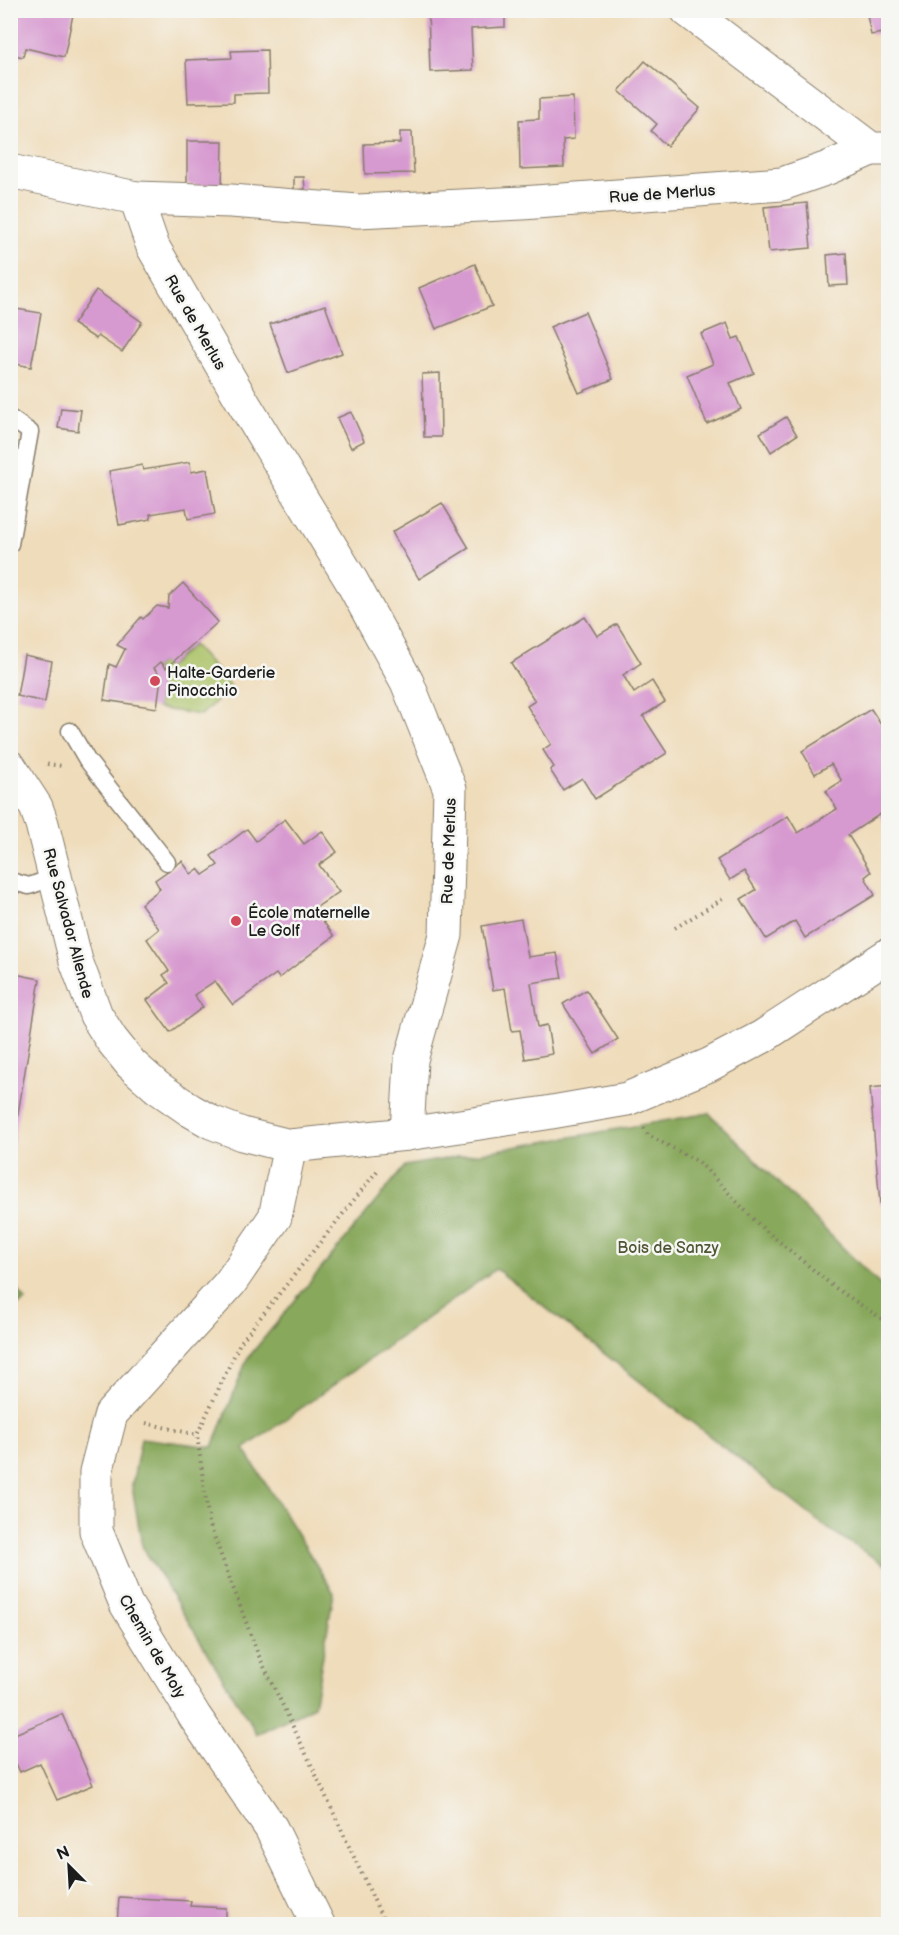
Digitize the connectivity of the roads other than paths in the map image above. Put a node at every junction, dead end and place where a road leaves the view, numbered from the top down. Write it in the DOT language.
graph roads {
  1 [pos="687,10"];
  2 [pos="880,149"];
  3 [pos="10,171"];
  4 [pos="136,198"];
  5 [pos="10,418"];
  6 [pos="10,544"];
  7 [pos="70,731"];
  8 [pos="10,767"];
  9 [pos="167,862"];
  10 [pos="55,877"];
  11 [pos="10,881"];
  12 [pos="888,955"];
  13 [pos="407,1134"];
  14 [pos="290,1146"];
  15 [pos="318,1924"];
  1 -- 2 [label="street"];
  2 -- 4 [label="street, Rue de Merlus"];
  3 -- 4 [label="street"];
  4 -- 13 [label="street, Rue de Merlus"];
  5 -- 6 [label="lane"];
  7 -- 9 [label="lane"];
  8 -- 10 [label="street, Rue Salvador Allende"];
  10 -- 11 [label="lane"];
  10 -- 14 [label="street, Rue Salvador Allende"];
  12 -- 13 [label="street, Rue Salvador Allende"];
  13 -- 14 [label="street, Rue Salvador Allende"];
  14 -- 15 [label="street, Chemin de Moly"];
}
